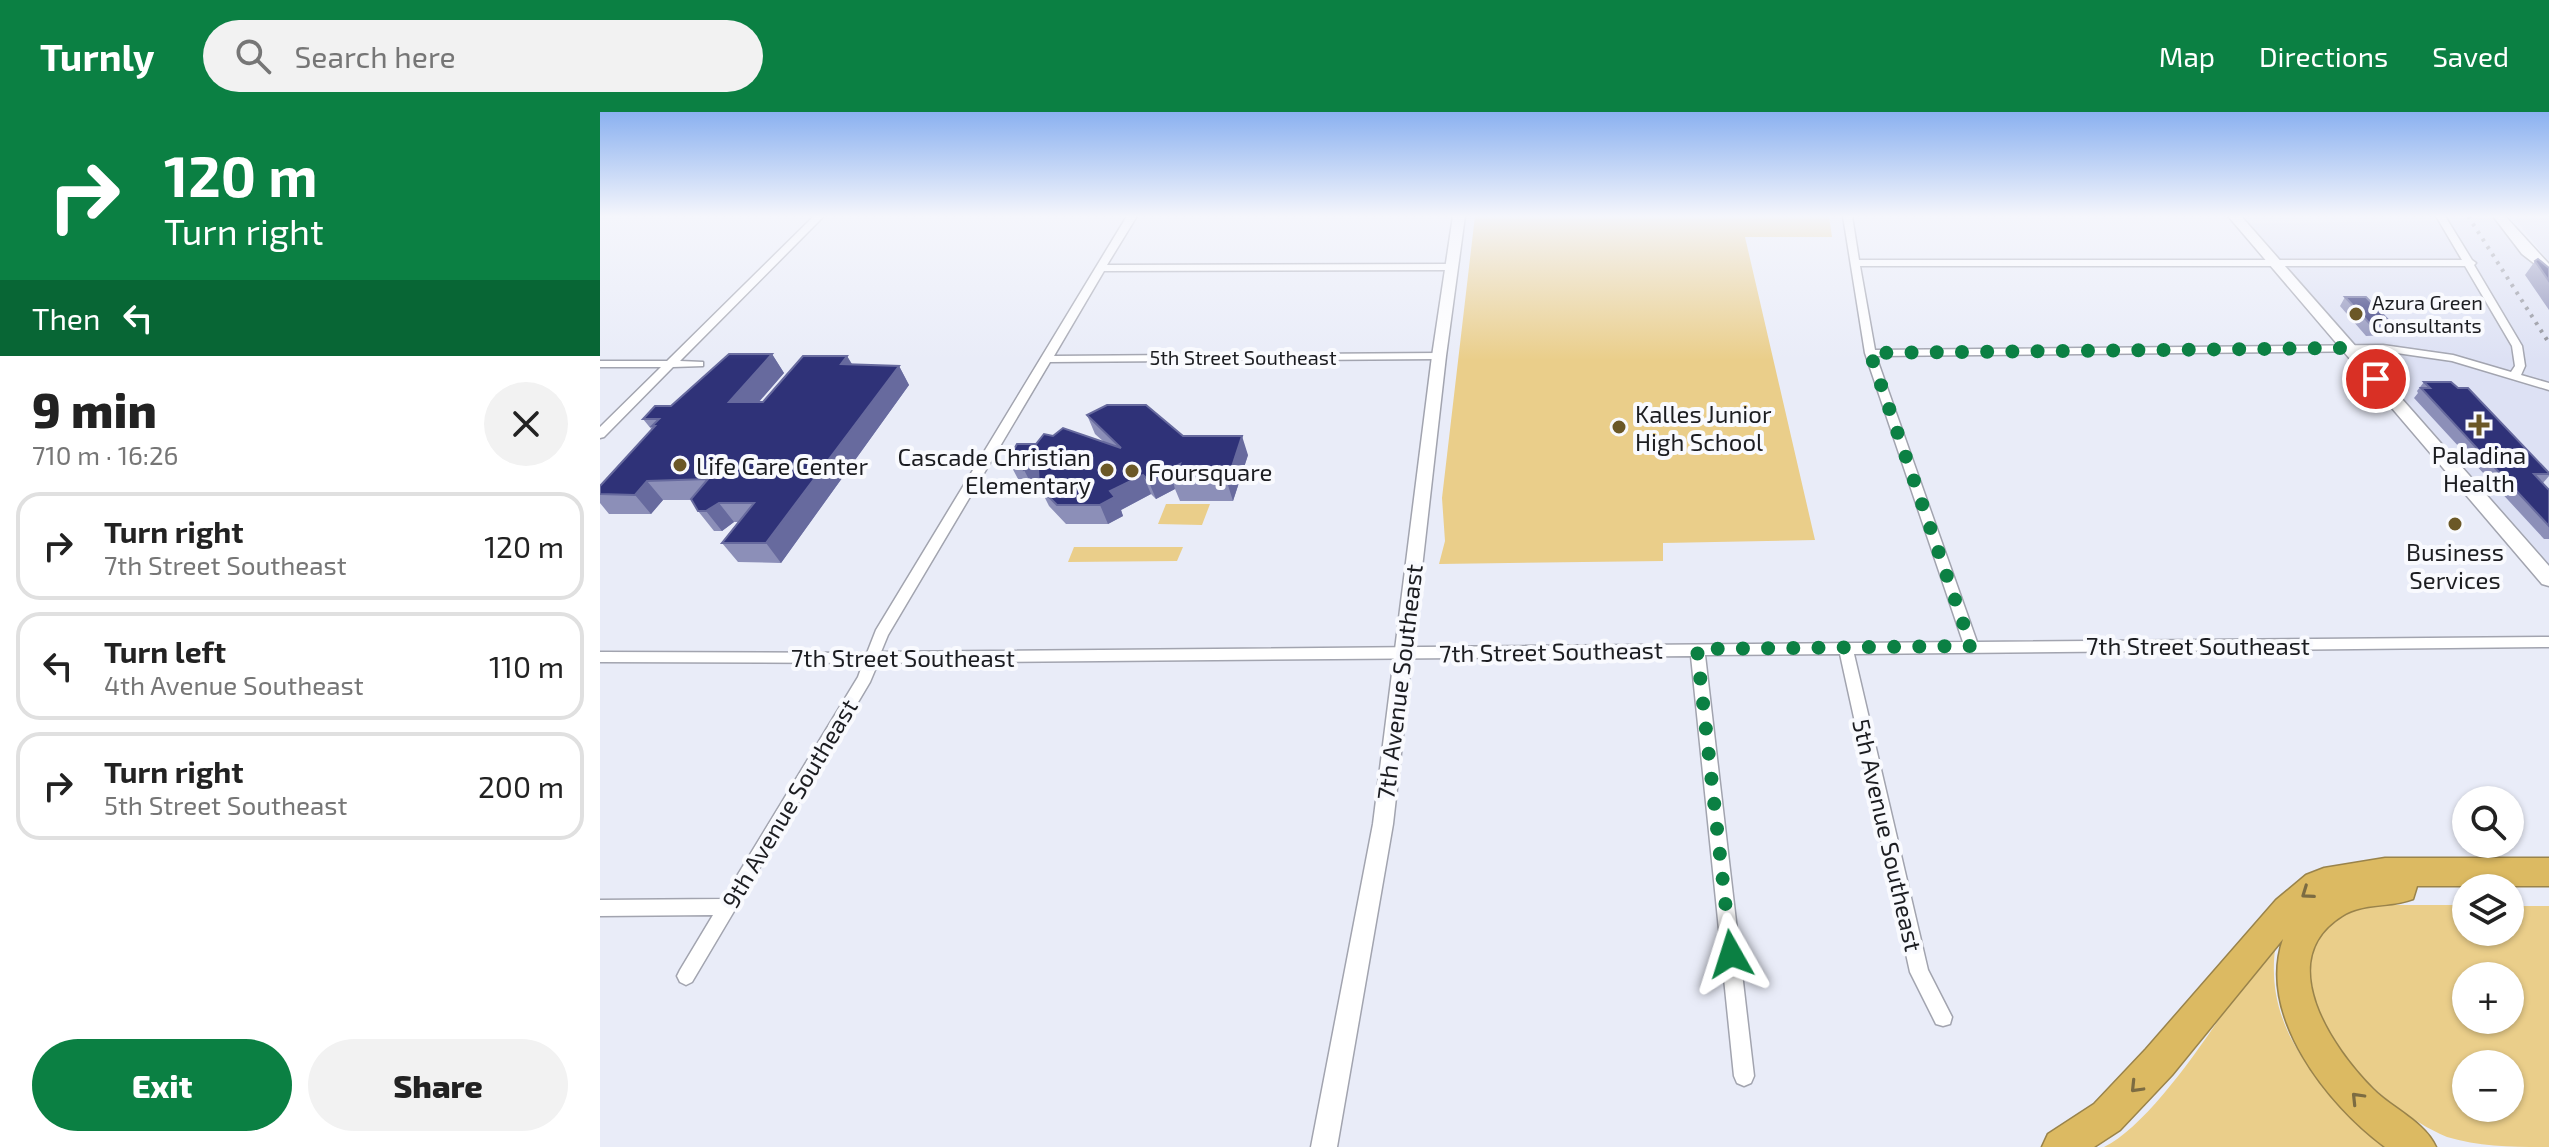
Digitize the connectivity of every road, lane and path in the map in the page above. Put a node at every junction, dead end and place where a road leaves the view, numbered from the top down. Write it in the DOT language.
graph roads {
  1 [pos="771,264"];
  2 [pos="1103,264"];
  3 [pos="1854,264"];
  4 [pos="2276,264"];
  5 [pos="2472,264"];
  6 [pos="1451,267"];
  7 [pos="1101,268"];
  8 [pos="2349,348"];
  9 [pos="1870,353"];
  10 [pos="1439,356"];
  11 [pos="1048,359"];
  12 [pos="600,364"];
  13 [pos="671,364"];
  14 [pos="699,364"];
  15 [pos="2515,375"];
  16 [pos="2549,387"];
  17 [pos="600,434"];
  18 [pos="2549,579"];
  19 [pos="2549,642"];
  20 [pos="1971,646"];
  21 [pos="1846,648"];
  22 [pos="1697,649"];
  23 [pos="1404,652"];
  24 [pos="600,657"];
  25 [pos="871,658"];
  26 [pos="2549,872"];
  27 [pos="2452,889"];
  28 [pos="2524,889"];
  29 [pos="2549,889"];
  30 [pos="726,907"];
  31 [pos="600,908"];
  32 [pos="686,976"];
  33 [pos="1943,1017"];
  34 [pos="1744,1076"];
  35 [pos="1324,1147"];
  36 [pos="2061,1147"];
  37 [pos="2417,1147"];
  1 -- 13 [label="street"];
  2 -- 7 [label="street, 9th Avenue Southeast"];
  3 -- 9 [label="street"];
  4 -- 8 [label="main road"];
  5 -- 15 [label="street"];
  6 -- 7 [label="street"];
  6 -- 10 [label="street, 7th Avenue Southeast"];
  7 -- 11 [label="street, 9th Avenue Southeast"];
  8 -- 9 [label="street"];
  8 -- 15 [label="street"];
  8 -- 18 [label="main road"];
  9 -- 20 [label="street"];
  10 -- 11 [label="street, 5th Street Southeast"];
  10 -- 23 [label="street, 7th Avenue Southeast"];
  11 -- 25 [label="street, 9th Avenue Southeast"];
  12 -- 13 [label="street"];
  13 -- 14 [label="street"];
  13 -- 17 [label="street"];
  15 -- 16 [label="street"];
  19 -- 20 [label="street, 7th Street Southeast"];
  20 -- 21 [label="street, 7th Street Southeast"];
  21 -- 22 [label="street, 7th Street Southeast"];
  21 -- 33 [label="street, 5th Avenue Southeast"];
  22 -- 23 [label="street, 7th Street Southeast"];
  22 -- 34 [label="street"];
  23 -- 25 [label="street, 7th Street Southeast"];
  23 -- 35 [label="street, 7th Avenue Southeast"];
  24 -- 25 [label="street, 7th Street Southeast"];
  25 -- 30 [label="street, 9th Avenue Southeast"];
  26 -- 36 [label="highway, one-way"];
  37 -- 27 [label="highway, one-way"];
  28 -- 29 [label="highway"];
  30 -- 31 [label="street"];
  30 -- 32 [label="street, 9th Avenue Southeast"];
}
